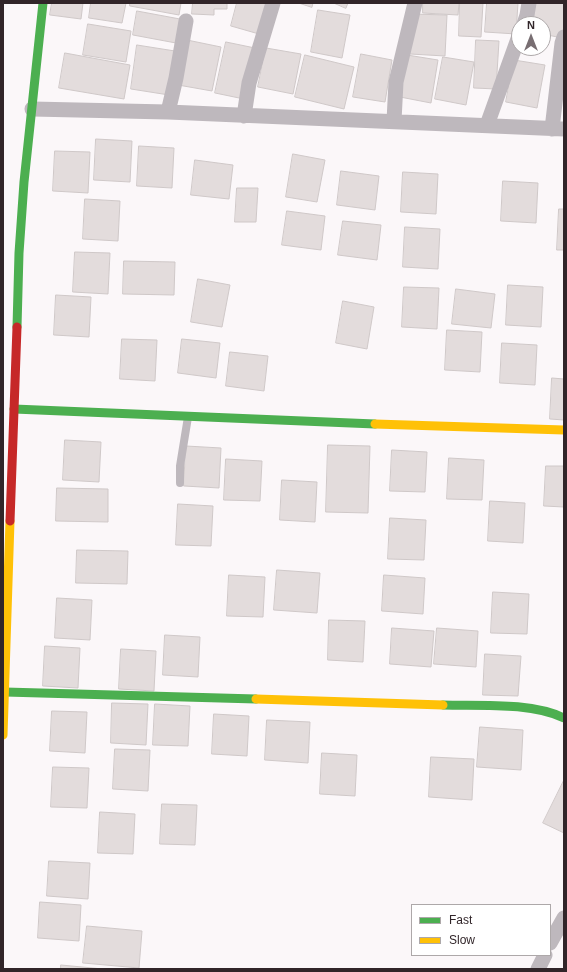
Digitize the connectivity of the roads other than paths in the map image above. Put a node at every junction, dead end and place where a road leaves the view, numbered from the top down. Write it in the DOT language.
graph roads {
  1 [pos="43,3"];
  2 [pos="273,3"];
  3 [pos="415,3"];
  4 [pos="529,3"];
  5 [pos="527,16"];
  6 [pos="186,20"];
  7 [pos="564,37"];
  8 [pos="512,56"];
  9 [pos="32,109"];
  10 [pos="168,112"];
  11 [pos="244,116"];
  12 [pos="394,121"];
  13 [pos="487,125"];
  14 [pos="558,129"];
  15 [pos="14,410"];
  16 [pos="188,417"];
  17 [pos="564,430"];
  18 [pos="180,483"];
  19 [pos="6,582"];
  20 [pos="5,692"];
  21 [pos="564,718"];
  22 [pos="3,736"];
  23 [pos="564,918"];
  24 [pos="551,941"];
  25 [pos="544,956"];
  26 [pos="538,969"];
  1 -- 9 [label="street"];
  2 -- 11 [label="street"];
  3 -- 12 [label="street"];
  4 -- 5 [label="street"];
  6 -- 10 [label="street"];
  7 -- 14 [label="street"];
  8 -- 13 [label="street"];
  9 -- 10 [label="street"];
  9 -- 15 [label="street"];
  10 -- 11 [label="street"];
  11 -- 12 [label="street"];
  12 -- 13 [label="street"];
  13 -- 14 [label="street"];
  15 -- 16 [label="street"];
  15 -- 19 [label="street"];
  16 -- 17 [label="street"];
  16 -- 18 [label="lane"];
  19 -- 20 [label="street"];
  20 -- 21 [label="street"];
  20 -- 22 [label="street"];
  23 -- 24 [label="street"];
  25 -- 26 [label="street"];
}
